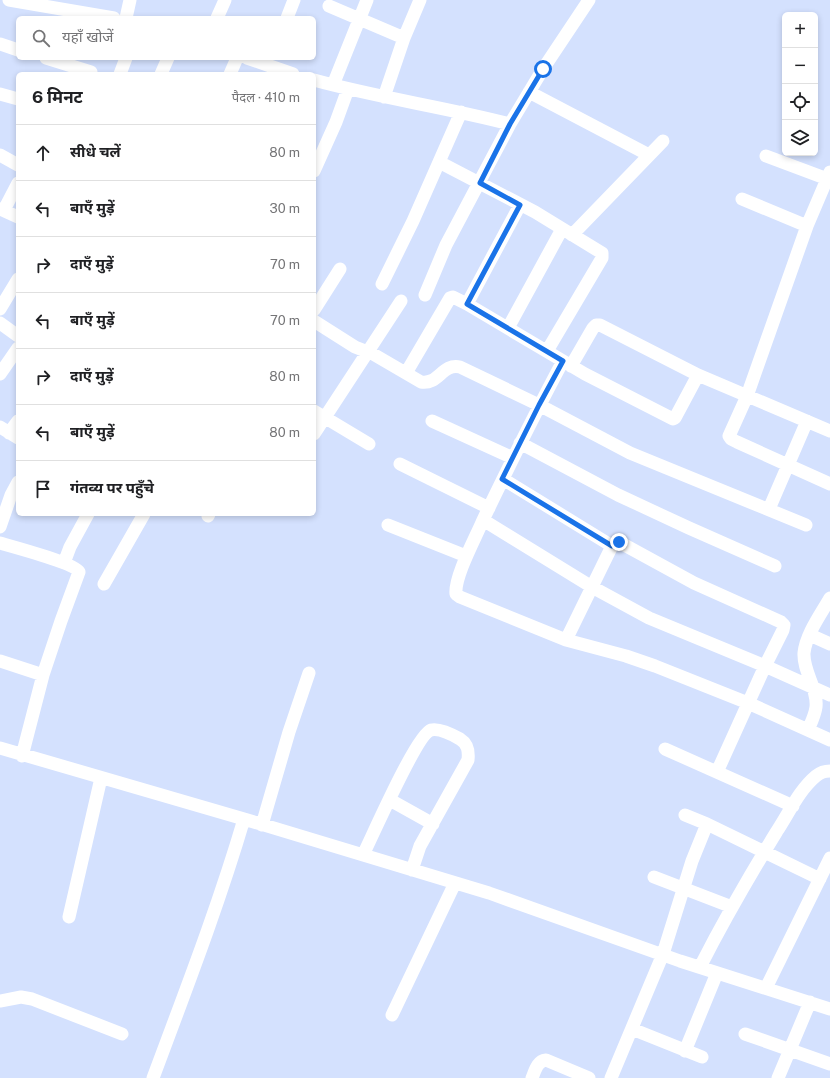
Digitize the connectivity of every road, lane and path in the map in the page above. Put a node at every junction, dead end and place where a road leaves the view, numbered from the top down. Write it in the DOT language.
graph roads {
  1 [pos="9,0"];
  2 [pos="130,0"];
  3 [pos="225,0"];
  4 [pos="294,0"];
  5 [pos="367,0"];
  6 [pos="420,0"];
  7 [pos="589,0"];
  8 [pos="329,6"];
  9 [pos="102,16"];
  10 [pos="126,16"];
  11 [pos="218,16"];
  12 [pos="288,16"];
  13 [pos="359,18"];
  14 [pos="404,38"];
  15 [pos="0,44"];
  16 [pos="16,49"];
  17 [pos="52,60"];
  18 [pos="125,60"];
  19 [pos="167,60"];
  20 [pos="236,60"];
  21 [pos="259,60"];
  22 [pos="271,62"];
  23 [pos="91,72"];
  24 [pos="121,72"];
  25 [pos="162,72"];
  26 [pos="231,72"];
  27 [pos="289,72"];
  28 [pos="316,80"];
  29 [pos="334,85"];
  30 [pos="348,89"];
  31 [pos="529,92"];
  32 [pos="0,94"];
  33 [pos="384,97"];
  34 [pos="16,98"];
  35 [pos="461,112"];
  36 [pos="510,124"];
  37 [pos="663,141"];
  38 [pos="648,155"];
  39 [pos="0,156"];
  40 [pos="766,156"];
  41 [pos="439,162"];
  42 [pos="16,164"];
  43 [pos="316,167"];
  44 [pos="829,177"];
  45 [pos="480,183"];
  46 [pos="16,186"];
  47 [pos="742,200"];
  48 [pos="520,205"];
  49 [pos="2,210"];
  50 [pos="16,216"];
  51 [pos="807,226"];
  52 [pos="567,232"];
  53 [pos="340,269"];
  54 [pos="16,283"];
  55 [pos="382,284"];
  56 [pos="425,295"];
  57 [pos="401,301"];
  58 [pos="467,304"];
  59 [pos="316,307"];
  60 [pos="0,308"];
  61 [pos="316,322"];
  62 [pos="0,323"];
  63 [pos="508,328"];
  64 [pos="16,335"];
  65 [pos="16,351"];
  66 [pos="547,351"];
  67 [pos="368,352"];
  68 [pos="567,364"];
  69 [pos="406,373"];
  70 [pos="0,374"];
  71 [pos="698,375"];
  72 [pos="747,396"];
  73 [pos="539,405"];
  74 [pos="319,414"];
  75 [pos="432,421"];
  76 [pos="807,421"];
  77 [pos="16,424"];
  78 [pos="316,426"];
  79 [pos="830,431"];
  80 [pos="9,433"];
  81 [pos="520,443"];
  82 [pos="369,444"];
  83 [pos="512,458"];
  84 [pos="400,464"];
  85 [pos="788,465"];
  86 [pos="502,479"];
  87 [pos="830,484"];
  88 [pos="16,485"];
  89 [pos="4,502"];
  90 [pos="489,508"];
  91 [pos="769,509"];
  92 [pos="87,516"];
  93 [pos="143,516"];
  94 [pos="483,520"];
  95 [pos="388,525"];
  96 [pos="806,525"];
  97 [pos="0,527"];
  98 [pos="0,543"];
  99 [pos="612,546"];
  100 [pos="466,556"];
  101 [pos="64,563"];
  102 [pos="776,566"];
  103 [pos="104,584"];
  104 [pos="592,587"];
  105 [pos="830,598"];
  106 [pos="810,635"];
  107 [pos="566,640"];
  108 [pos="830,644"];
  109 [pos="0,661"];
  110 [pos="765,666"];
  111 [pos="309,673"];
  112 [pos="43,675"];
  113 [pos="813,688"];
  114 [pos="830,695"];
  115 [pos="748,703"];
  116 [pos="808,730"];
  117 [pos="830,740"];
  118 [pos="0,748"];
  119 [pos="665,749"];
  120 [pos="22,756"];
  121 [pos="830,771"];
  122 [pos="717,772"];
  123 [pos="101,778"];
  124 [pos="390,800"];
  125 [pos="793,806"];
  126 [pos="685,816"];
  127 [pos="244,819"];
  128 [pos="433,824"];
  129 [pos="707,824"];
  130 [pos="262,825"];
  131 [pos="765,852"];
  132 [pos="363,855"];
  133 [pos="830,858"];
  134 [pos="412,870"];
  135 [pos="654,877"];
  136 [pos="820,879"];
  137 [pos="455,883"];
  138 [pos="684,888"];
  139 [pos="732,907"];
  140 [pos="69,917"];
  141 [pos="662,954"];
  142 [pos="700,967"];
  143 [pos="717,973"];
  144 [pos="766,988"];
  145 [pos="0,1001"];
  146 [pos="810,1002"];
  147 [pos="829,1006"];
  148 [pos="392,1015"];
  149 [pos="632,1029"];
  150 [pos="122,1034"];
  151 [pos="745,1034"];
  152 [pos="685,1050"];
  153 [pos="789,1050"];
  154 [pos="702,1057"];
  155 [pos="830,1064"];
  156 [pos="153,1078"];
  157 [pos="532,1078"];
  158 [pos="589,1078"];
  159 [pos="611,1078"];
  160 [pos="778,1078"];
  1 -- 9 [label="street"];
  2 -- 10 [label="street"];
  3 -- 11 [label="street"];
  4 -- 12 [label="street"];
  5 -- 13 [label="street"];
  6 -- 14 [label="street"];
  7 -- 31 [label="street"];
  8 -- 13 [label="street"];
  13 -- 14 [label="street"];
  13 -- 29 [label="street"];
  14 -- 33 [label="street"];
  15 -- 16 [label="street"];
  17 -- 23 [label="street"];
  18 -- 24 [label="street"];
  19 -- 25 [label="street"];
  20 -- 26 [label="street"];
  21 -- 22 [label="street"];
  22 -- 27 [label="street"];
  28 -- 29 [label="street"];
  29 -- 30 [label="street"];
  30 -- 33 [label="street"];
  30 -- 43 [label="street"];
  31 -- 36 [label="street"];
  31 -- 38 [label="street"];
  32 -- 34 [label="street"];
  33 -- 35 [label="street"];
  35 -- 36 [label="street"];
  35 -- 41 [label="street"];
  36 -- 45 [label="street"];
  37 -- 38 [label="street"];
  38 -- 52 [label="street"];
  39 -- 42 [label="street"];
  40 -- 44 [label="street"];
  41 -- 45 [label="street"];
  41 -- 55 [label="street"];
  44 -- 51 [label="street"];
  45 -- 48 [label="street"];
  45 -- 56 [label="street"];
  46 -- 49 [label="street"];
  47 -- 51 [label="street"];
  48 -- 52 [label="street"];
  48 -- 58 [label="street"];
  49 -- 50 [label="street"];
  51 -- 72 [label="street"];
  52 -- 63 [label="street"];
  52 -- 66 [label="street"];
  53 -- 59 [label="street"];
  54 -- 60 [label="street"];
  57 -- 67 [label="street"];
  58 -- 63 [label="street"];
  58 -- 69 [label="street"];
  61 -- 67 [label="street"];
  62 -- 64 [label="street"];
  63 -- 66 [label="street"];
  65 -- 70 [label="street"];
  66 -- 68 [label="street"];
  67 -- 69 [label="street"];
  67 -- 74 [label="street"];
  68 -- 71 [label="street"];
  68 -- 71 [label="street"];
  68 -- 73 [label="street"];
  69 -- 73 [label="street"];
  71 -- 72 [label="street"];
  72 -- 76 [label="street"];
  72 -- 85 [label="street"];
  73 -- 81 [label="street"];
  73 -- 91 [label="street"];
  74 -- 78 [label="street"];
  74 -- 82 [label="street"];
  75 -- 83 [label="street"];
  76 -- 79 [label="street"];
  76 -- 85 [label="street"];
  77 -- 80 [label="street"];
  81 -- 83 [label="street"];
  81 -- 102 [label="street"];
  83 -- 86 [label="street"];
  84 -- 90 [label="street"];
  85 -- 87 [label="street"];
  85 -- 91 [label="street"];
  86 -- 90 [label="street"];
  86 -- 99 [label="street"];
  88 -- 89 [label="street"];
  89 -- 97 [label="street"];
  90 -- 94 [label="street"];
  91 -- 96 [label="street"];
  92 -- 101 [label="street"];
  93 -- 103 [label="street"];
  94 -- 100 [label="street"];
  94 -- 104 [label="street"];
  95 -- 100 [label="street"];
  98 -- 101 [label="street"];
  99 -- 104 [label="street"];
  99 -- 110 [label="street"];
  100 -- 107 [label="street"];
  101 -- 112 [label="street"];
  104 -- 107 [label="street"];
  104 -- 110 [label="street"];
  105 -- 106 [label="street"];
  106 -- 108 [label="street"];
  106 -- 113 [label="street"];
  107 -- 115 [label="street"];
  109 -- 112 [label="street"];
  110 -- 113 [label="street"];
  110 -- 115 [label="street"];
  111 -- 130 [label="street"];
  112 -- 120 [label="street"];
  113 -- 114 [label="street"];
  113 -- 116 [label="street"];
  115 -- 116 [label="street"];
  115 -- 122 [label="street"];
  116 -- 117 [label="street"];
  118 -- 120 [label="street"];
  119 -- 122 [label="street"];
  120 -- 123 [label="street"];
  121 -- 125 [label="street"];
  122 -- 125 [label="street"];
  123 -- 127 [label="street"];
  123 -- 140 [label="street"];
  124 -- 128 [label="street"];
  124 -- 128 [label="street"];
  124 -- 132 [label="street"];
  125 -- 131 [label="street"];
  126 -- 129 [label="street"];
  127 -- 130 [label="street"];
  127 -- 156 [label="street"];
  128 -- 134 [label="street"];
  129 -- 131 [label="street"];
  129 -- 138 [label="street"];
  130 -- 132 [label="street"];
  131 -- 136 [label="street"];
  131 -- 139 [label="street"];
  132 -- 134 [label="street"];
  133 -- 136 [label="street"];
  134 -- 137 [label="street"];
  135 -- 138 [label="street"];
  136 -- 144 [label="street"];
  137 -- 141 [label="street"];
  137 -- 148 [label="street"];
  138 -- 139 [label="street"];
  138 -- 141 [label="street"];
  139 -- 142 [label="street"];
  141 -- 142 [label="street"];
  141 -- 149 [label="street"];
  142 -- 143 [label="street"];
  143 -- 144 [label="street"];
  143 -- 152 [label="street"];
  144 -- 146 [label="street"];
  145 -- 150 [label="street"];
  146 -- 147 [label="street"];
  146 -- 153 [label="street"];
  149 -- 152 [label="street"];
  149 -- 159 [label="street"];
  151 -- 153 [label="street"];
  152 -- 154 [label="street"];
  153 -- 155 [label="street"];
  153 -- 160 [label="street"];
  157 -- 158 [label="street"];
}
